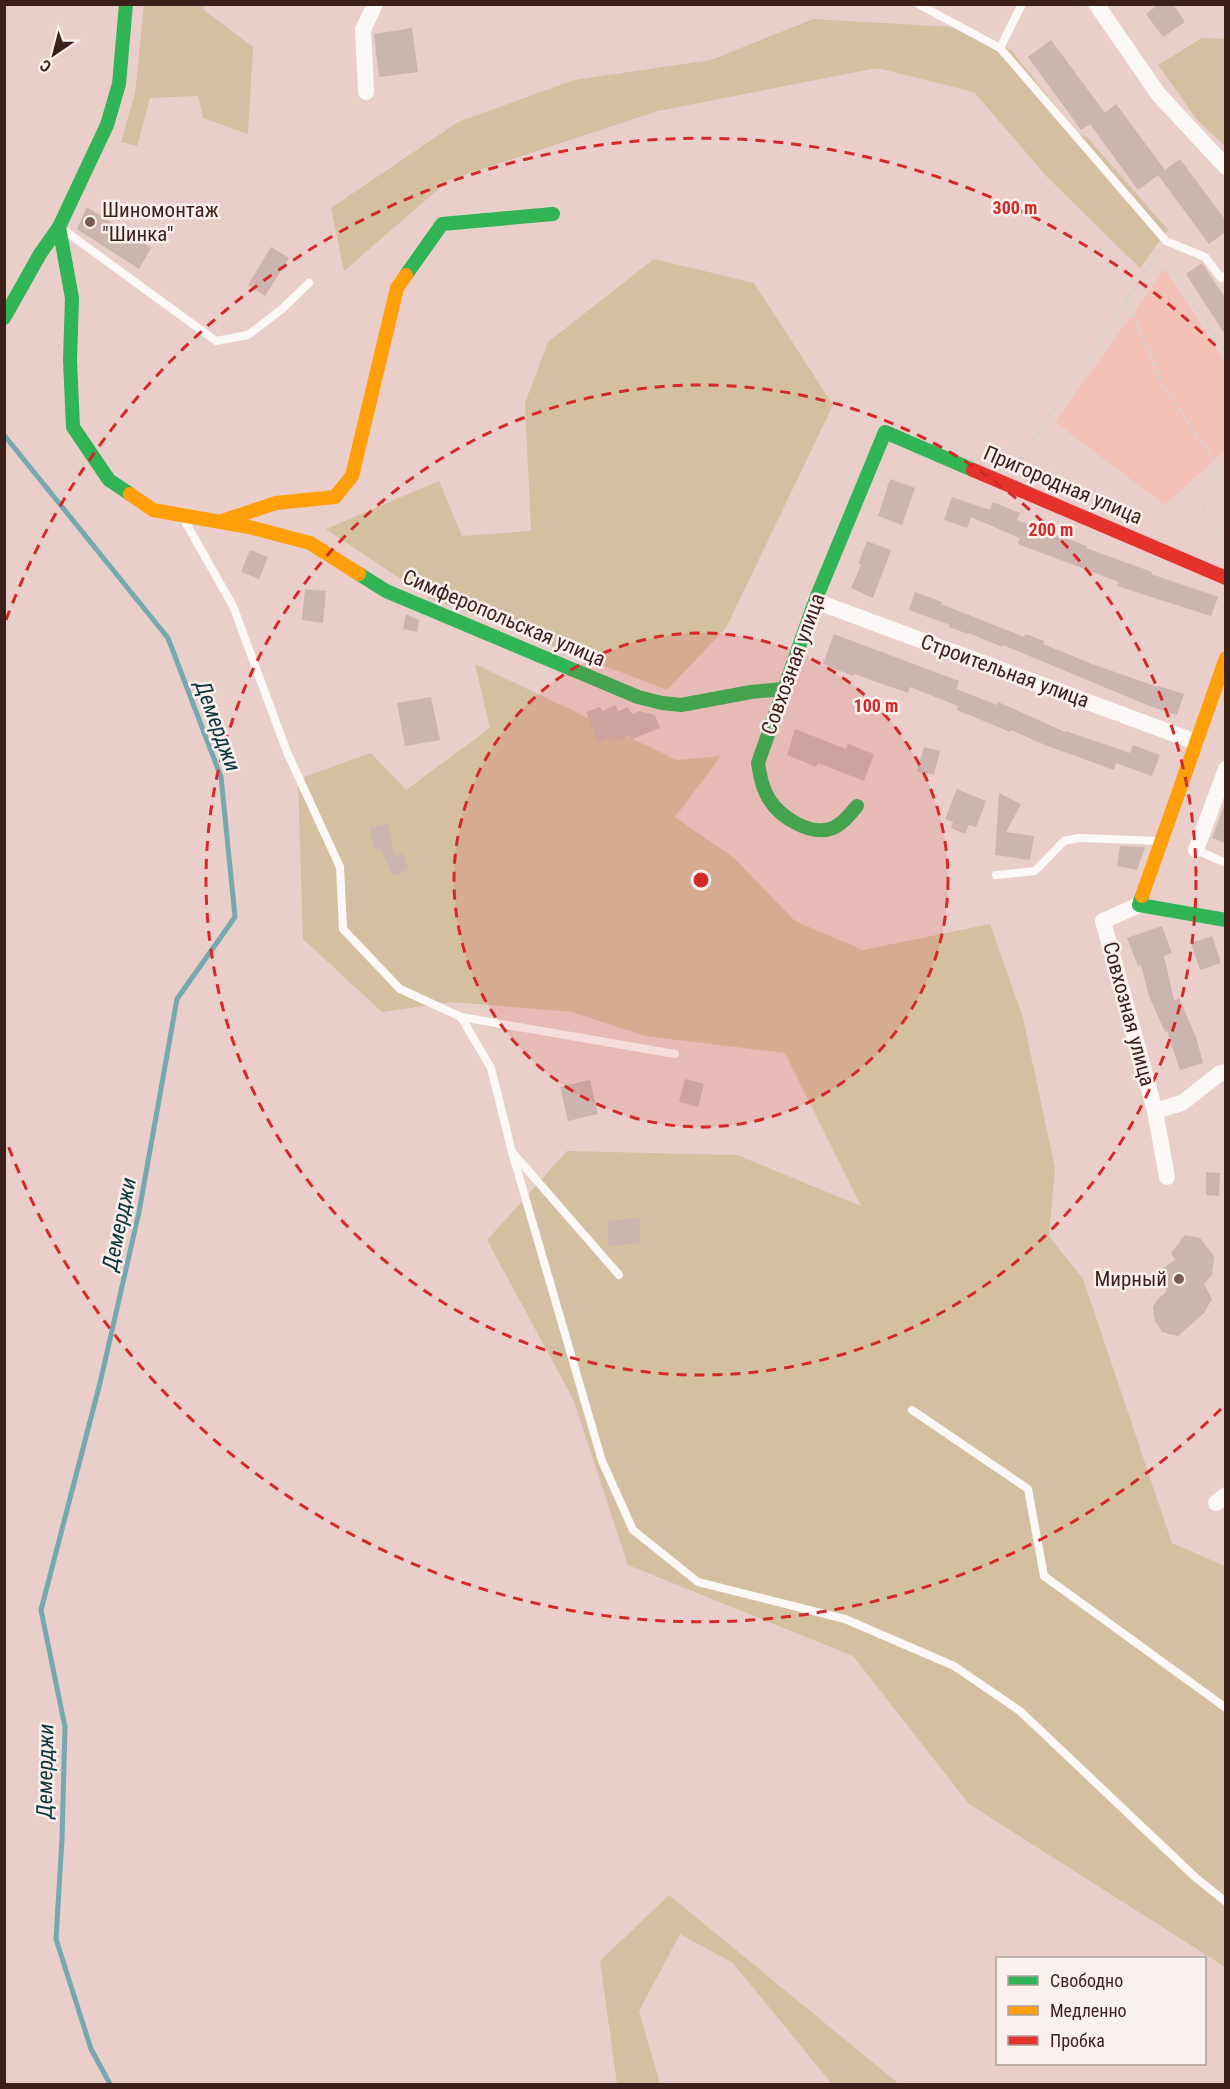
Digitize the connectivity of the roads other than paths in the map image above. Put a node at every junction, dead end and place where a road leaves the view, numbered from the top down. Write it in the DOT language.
graph roads {
  1 [pos="126,4"];
  2 [pos="375,4"];
  3 [pos="918,4"];
  4 [pos="1022,4"];
  5 [pos="1096,4"];
  6 [pos="1000,48"];
  7 [pos="366,92"];
  8 [pos="1226,167"];
  9 [pos="70,171"];
  10 [pos="60,192"];
  11 [pos="553,214"];
  12 [pos="44,224"];
  13 [pos="59,227"];
  14 [pos="1224,279"];
  15 [pos="309,283"];
  16 [pos="4,294"];
  17 [pos="4,318"];
  18 [pos="885,432"];
  19 [pos="182,515"];
  20 [pos="221,522"];
  21 [pos="1226,578"];
  22 [pos="815,601"];
  23 [pos="1226,658"];
  24 [pos="782,689"];
  25 [pos="1195,743"];
  26 [pos="1226,769"];
  27 [pos="857,806"];
  28 [pos="1161,841"];
  29 [pos="1196,850"];
  30 [pos="1226,863"];
  31 [pos="996,875"];
  32 [pos="1139,905"];
  33 [pos="1226,920"];
  34 [pos="461,1017"];
  35 [pos="675,1054"];
  36 [pos="1226,1072"];
  37 [pos="1155,1111"];
  38 [pos="512,1152"];
  39 [pos="1167,1176"];
  40 [pos="620,1275"];
  41 [pos="912,1410"];
  42 [pos="1226,1708"];
  43 [pos="1226,1902"];
  1 -- 13 [label="main road"];
  2 -- 7 [label="street"];
  3 -- 6 [label="lane"];
  4 -- 6 [label="lane"];
  5 -- 8 [label="street"];
  6 -- 14 [label="lane"];
  9 -- 10 [label="main road"];
  11 -- 20 [label="main road, Симферопольская улица"];
  12 -- 16 [label="main road"];
  13 -- 15 [label="lane"];
  13 -- 17 [label="main road"];
  13 -- 19 [label="main road, Симферопольская улица"];
  18 -- 21 [label="main road, Пригородная улица"];
  18 -- 22 [label="main road, Совхозная улица"];
  19 -- 20 [label="main road, Симферопольская улица"];
  19 -- 34 [label="lane"];
  20 -- 24 [label="main road, Симферопольская улица"];
  22 -- 24 [label="main road, Совхозная улица"];
  22 -- 25 [label="street, Строительная улица"];
  23 -- 25 [label="main road"];
  24 -- 27 [label="main road, Совхозная улица"];
  25 -- 28 [label="main road"];
  26 -- 29 [label="street"];
  28 -- 31 [label="lane"];
  28 -- 32 [label="main road"];
  29 -- 30 [label="lane"];
  32 -- 33 [label="main road"];
  32 -- 37 [label="street, Совхозная улица"];
  34 -- 35 [label="lane"];
  34 -- 38 [label="lane"];
  36 -- 37 [label="street"];
  37 -- 39 [label="street"];
  38 -- 40 [label="lane"];
  38 -- 43 [label="lane"];
  41 -- 42 [label="lane"];
}
